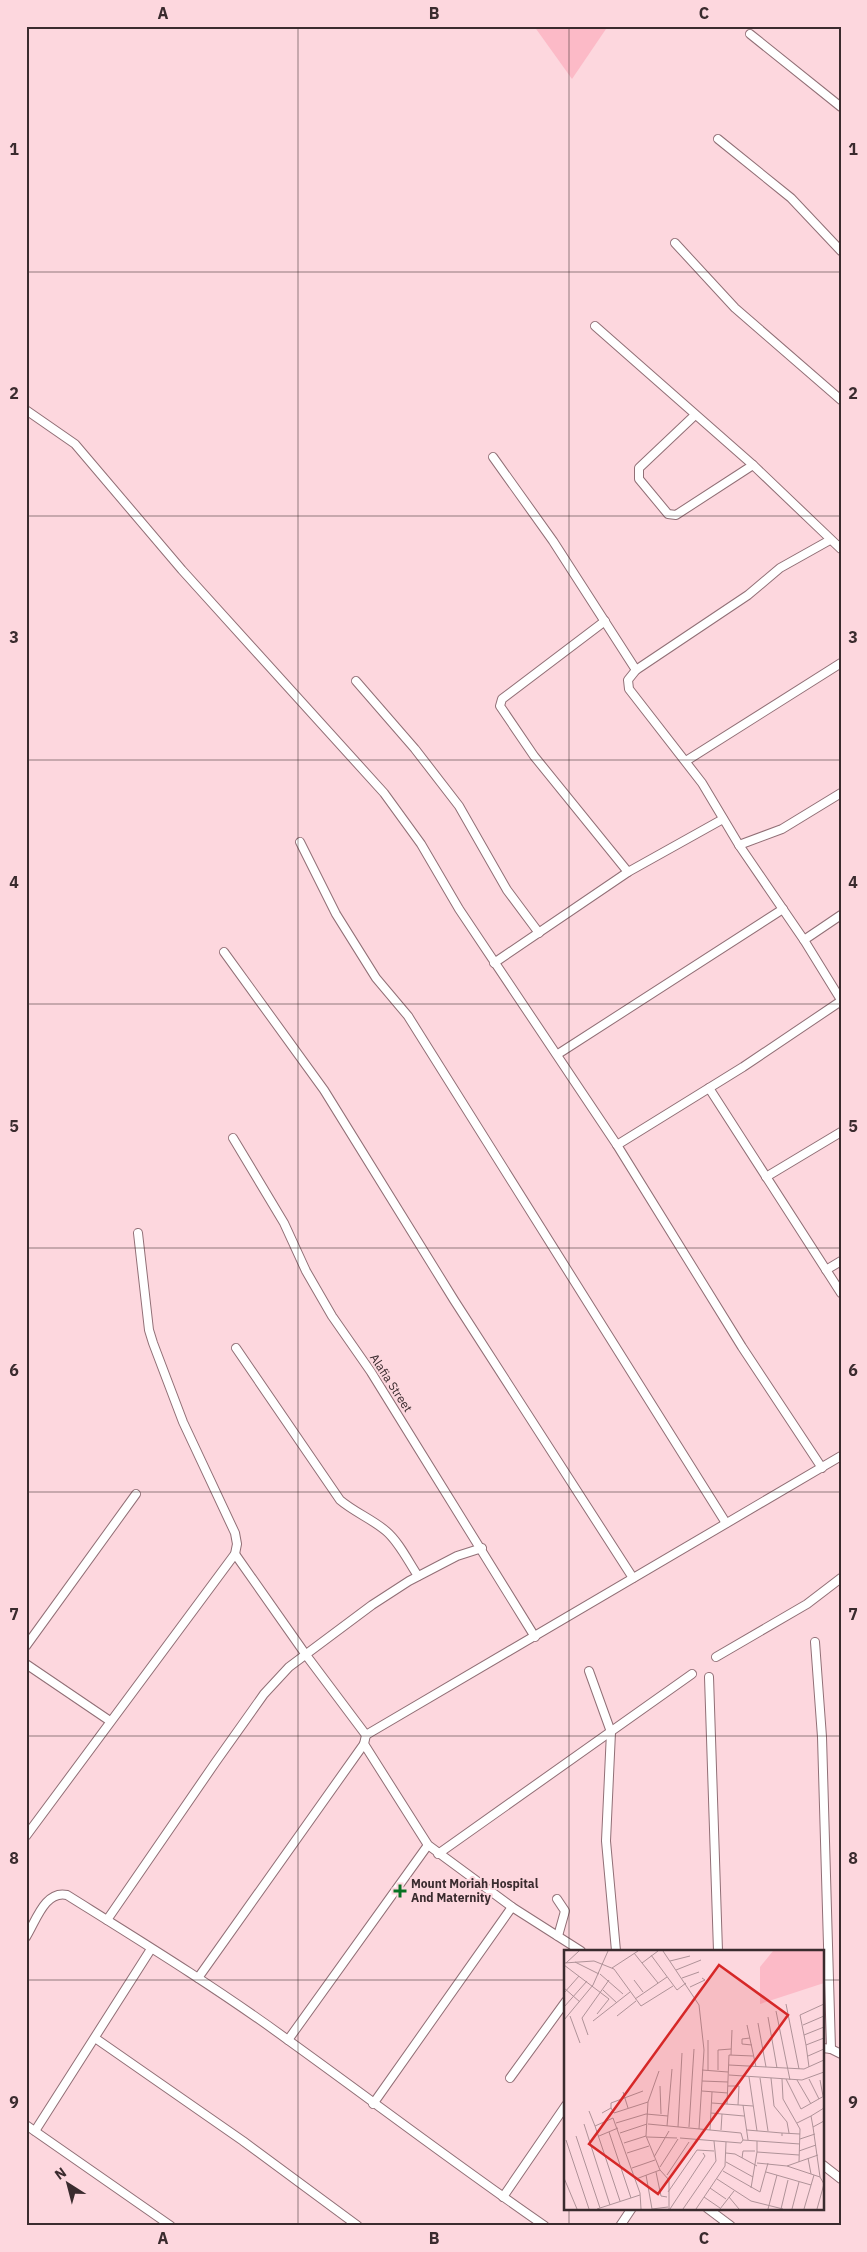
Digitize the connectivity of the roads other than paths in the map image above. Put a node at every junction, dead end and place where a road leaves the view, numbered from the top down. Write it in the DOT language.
graph roads {
  1 [pos="750,34"];
  2 [pos="841,107"];
  3 [pos="718,139"];
  4 [pos="675,243"];
  5 [pos="841,251"];
  6 [pos="595,326"];
  7 [pos="841,400"];
  8 [pos="26,410"];
  9 [pos="695,415"];
  10 [pos="493,457"];
  11 [pos="753,465"];
  12 [pos="830,540"];
  13 [pos="841,549"];
  14 [pos="605,621"];
  15 [pos="841,663"];
  16 [pos="636,670"];
  17 [pos="356,681"];
  18 [pos="686,761"];
  19 [pos="841,793"];
  20 [pos="723,819"];
  21 [pos="300,842"];
  22 [pos="739,845"];
  23 [pos="628,872"];
  24 [pos="783,909"];
  25 [pos="841,915"];
  26 [pos="539,933"];
  27 [pos="804,940"];
  28 [pos="224,952"];
  29 [pos="494,963"];
  30 [pos="841,1001"];
  31 [pos="558,1054"];
  32 [pos="709,1088"];
  33 [pos="841,1132"];
  34 [pos="233,1138"];
  35 [pos="617,1145"];
  36 [pos="766,1177"];
  37 [pos="138,1233"];
  38 [pos="841,1261"];
  39 [pos="826,1270"];
  40 [pos="841,1293"];
  41 [pos="236,1348"];
  42 [pos="841,1456"];
  43 [pos="822,1468"];
  44 [pos="136,1494"];
  45 [pos="726,1523"];
  46 [pos="482,1548"];
  47 [pos="235,1554"];
  48 [pos="418,1576"];
  49 [pos="633,1578"];
  50 [pos="841,1578"];
  51 [pos="535,1637"];
  52 [pos="816,1642"];
  53 [pos="26,1646"];
  54 [pos="306,1656"];
  55 [pos="716,1657"];
  56 [pos="26,1664"];
  57 [pos="589,1671"];
  58 [pos="692,1674"];
  59 [pos="709,1677"];
  60 [pos="110,1721"];
  61 [pos="611,1732"];
  62 [pos="366,1735"];
  63 [pos="364,1744"];
  64 [pos="26,1836"];
  65 [pos="428,1845"];
  66 [pos="438,1854"];
  67 [pos="557,1899"];
  68 [pos="512,1907"];
  69 [pos="106,1920"];
  70 [pos="558,1936"];
  71 [pos="26,1937"];
  72 [pos="151,1949"];
  73 [pos="579,1950"];
  74 [pos="616,1950"];
  75 [pos="718,1950"];
  76 [pos="198,1978"];
  77 [pos="564,2003"];
  78 [pos="95,2038"];
  79 [pos="288,2040"];
  80 [pos="827,2049"];
  81 [pos="841,2054"];
  82 [pos="510,2078"];
  83 [pos="373,2104"];
  84 [pos="564,2108"];
  85 [pos="26,2125"];
  86 [pos="35,2131"];
  87 [pos="824,2166"];
  88 [pos="841,2179"];
  89 [pos="503,2197"];
  90 [pos="631,2210"];
  91 [pos="710,2210"];
  92 [pos="171,2226"];
  93 [pos="358,2226"];
  94 [pos="545,2226"];
  95 [pos="620,2226"];
  96 [pos="731,2226"];
  1 -- 2 [label="street"];
  3 -- 5 [label="street"];
  4 -- 7 [label="street"];
  6 -- 9 [label="street"];
  8 -- 29 [label="street"];
  9 -- 11 [label="street"];
  9 -- 11 [label="street"];
  10 -- 14 [label="street"];
  11 -- 12 [label="street"];
  12 -- 13 [label="street"];
  12 -- 16 [label="street"];
  14 -- 16 [label="street"];
  14 -- 23 [label="street"];
  15 -- 18 [label="street"];
  16 -- 18 [label="street"];
  17 -- 26 [label="street"];
  18 -- 20 [label="street"];
  19 -- 22 [label="street"];
  20 -- 22 [label="street"];
  20 -- 23 [label="street"];
  21 -- 45 [label="street"];
  22 -- 24 [label="street"];
  23 -- 26 [label="street"];
  24 -- 27 [label="street"];
  24 -- 31 [label="street"];
  25 -- 27 [label="street"];
  26 -- 29 [label="street"];
  27 -- 30 [label="street"];
  28 -- 49 [label="street"];
  29 -- 31 [label="street"];
  30 -- 32 [label="street"];
  31 -- 35 [label="street"];
  32 -- 35 [label="street"];
  32 -- 36 [label="street"];
  33 -- 36 [label="street"];
  34 -- 46 [label="street, Alafia Street"];
  35 -- 43 [label="street"];
  36 -- 39 [label="street"];
  37 -- 47 [label="street"];
  38 -- 39 [label="street"];
  39 -- 40 [label="street"];
  41 -- 48 [label="street"];
  42 -- 43 [label="street"];
  43 -- 45 [label="street"];
  44 -- 53 [label="street"];
  45 -- 49 [label="street"];
  46 -- 48 [label="street"];
  46 -- 51 [label="street, Alafia Street"];
  47 -- 54 [label="street"];
  47 -- 60 [label="street"];
  48 -- 54 [label="street"];
  49 -- 51 [label="street"];
  50 -- 55 [label="street"];
  51 -- 62 [label="street"];
  52 -- 80 [label="street"];
  54 -- 62 [label="street"];
  54 -- 69 [label="street"];
  56 -- 60 [label="street"];
  57 -- 61 [label="street"];
  58 -- 61 [label="street"];
  59 -- 75 [label="street"];
  60 -- 64 [label="street"];
  61 -- 66 [label="street"];
  61 -- 74 [label="street"];
  62 -- 63 [label="street"];
  63 -- 65 [label="street"];
  63 -- 76 [label="street"];
  65 -- 66 [label="street"];
  65 -- 79 [label="street"];
  66 -- 68 [label="street"];
  67 -- 70 [label="street"];
  68 -- 70 [label="street"];
  68 -- 83 [label="street"];
  69 -- 71 [label="street"];
  69 -- 72 [label="street"];
  70 -- 73 [label="street"];
  72 -- 76 [label="street"];
  72 -- 78 [label="street"];
  76 -- 79 [label="street"];
  77 -- 82 [label="street"];
  78 -- 86 [label="street"];
  78 -- 93 [label="street"];
  79 -- 83 [label="street"];
  80 -- 81 [label="street"];
  83 -- 89 [label="street"];
  84 -- 89 [label="street"];
  85 -- 86 [label="street"];
  86 -- 92 [label="street"];
  87 -- 88 [label="street"];
  89 -- 94 [label="street"];
  90 -- 95 [label="street"];
  91 -- 96 [label="street"];
}
